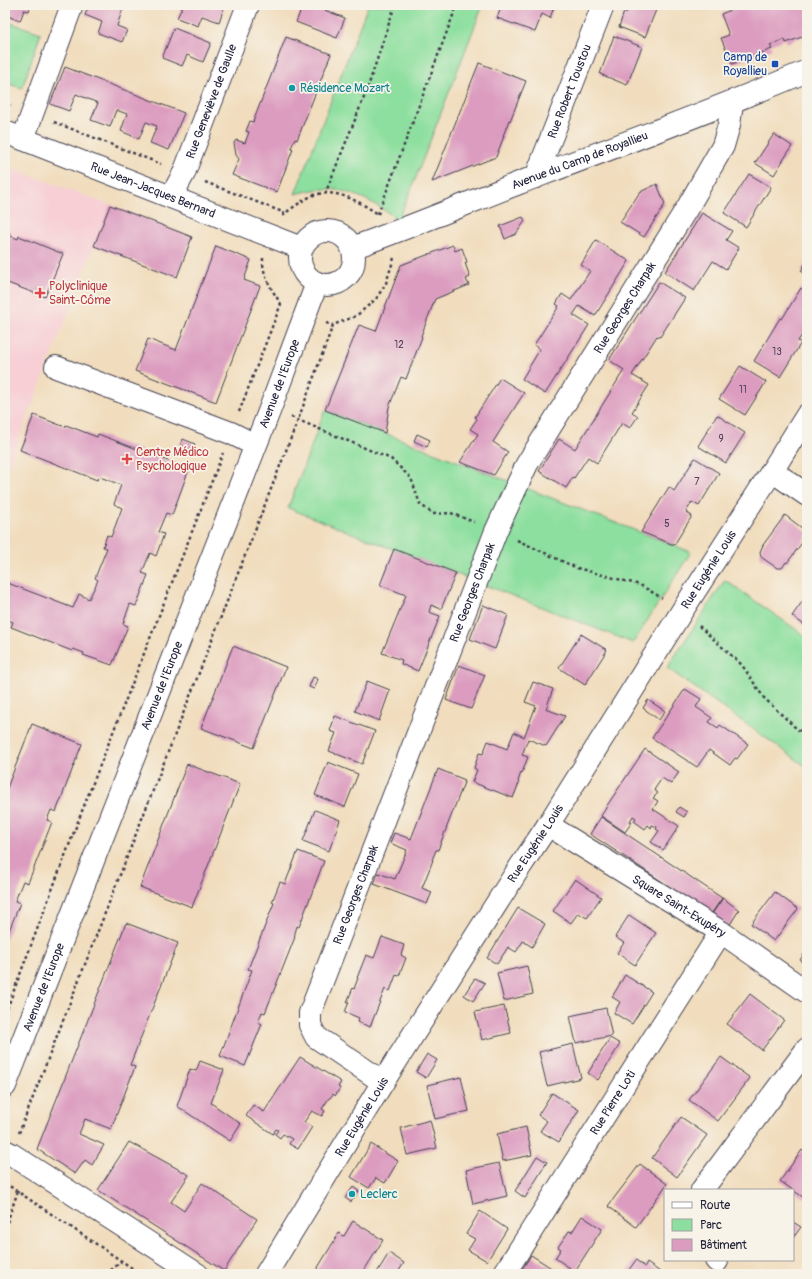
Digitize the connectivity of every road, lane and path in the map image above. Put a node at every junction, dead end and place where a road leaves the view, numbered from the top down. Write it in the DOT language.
graph roads {
  1 [pos="72,5"];
  2 [pos="248,5"];
  3 [pos="395,5"];
  4 [pos="457,5"];
  5 [pos="603,5"];
  6 [pos="807,71"];
  7 [pos="5,103"];
  8 [pos="732,103"];
  9 [pos="32,114"];
  10 [pos="14,135"];
  11 [pos="184,173"];
  12 [pos="536,177"];
  13 [pos="326,194"];
  14 [pos="171,197"];
  15 [pos="285,213"];
  16 [pos="378,214"];
  17 [pos="396,232"];
  18 [pos="270,236"];
  19 [pos="301,248"];
  20 [pos="352,248"];
  21 [pos="317,284"];
  22 [pos="282,304"];
  23 [pos="305,317"];
  24 [pos="333,325"];
  25 [pos="56,368"];
  26 [pos="270,409"];
  27 [pos="807,415"];
  28 [pos="298,420"];
  29 [pos="231,433"];
  30 [pos="255,445"];
  31 [pos="772,471"];
  32 [pos="807,495"];
  33 [pos="496,531"];
  34 [pos="682,611"];
  35 [pos="807,733"];
  36 [pos="548,825"];
  37 [pos="721,932"];
  38 [pos="807,992"];
  39 [pos="5,1014"];
  40 [pos="807,1049"];
  41 [pos="383,1082"];
  42 [pos="5,1086"];
  43 [pos="8,1153"];
  44 [pos="5,1183"];
  45 [pos="703,1189"];
  46 [pos="18,1192"];
  47 [pos="5,1228"];
  48 [pos="121,1262"];
  49 [pos="106,1274"];
  50 [pos="141,1274"];
  51 [pos="197,1274"];
  52 [pos="266,1274"];
  53 [pos="504,1274"];
  1 -- 9 [label="street"];
  2 -- 11 [label="street, Rue Geneviève de Gaulle"];
  3 -- 13 [label="path"];
  4 -- 16 [label="path"];
  5 -- 12 [label="street, Rue Robert Toustou"];
  6 -- 8 [label="street, Avenue du Camp de Royallieu"];
  7 -- 9 [label="path"];
  8 -- 12 [label="street, Avenue du Camp de Royallieu"];
  8 -- 33 [label="street, Rue Georges Charpak"];
  9 -- 10 [label="street"];
  9 -- 11 [label="path"];
  10 -- 14 [label="street, Rue Jean-Jacques Bernard"];
  11 -- 14 [label="street, Rue Geneviève de Gaulle"];
  11 -- 15 [label="path"];
  12 -- 17 [label="street, Avenue du Camp de Royallieu"];
  13 -- 15 [label="path"];
  13 -- 16 [label="path"];
  14 -- 18 [label="street, Rue Jean-Jacques Bernard"];
  15 -- 18 [label="path"];
  16 -- 17 [label="path"];
  17 -- 20 [label="street, Avenue du Camp de Royallieu"];
  17 -- 24 [label="path"];
  18 -- 19 [label="street, Rue Jean-Jacques Bernard"];
  18 -- 22 [label="path"];
  19 -- 20 [label="street"];
  19 -- 21 [label="street"];
  20 -- 21 [label="street"];
  21 -- 23 [label="street, Avenue de l'Europe"];
  22 -- 23 [label="path"];
  22 -- 29 [label="path"];
  23 -- 24 [label="path"];
  23 -- 26 [label="street, Avenue de l'Europe"];
  24 -- 28 [label="path"];
  25 -- 29 [label="street"];
  26 -- 28 [label="path"];
  26 -- 30 [label="street, Avenue de l'Europe"];
  27 -- 31 [label="street, Rue Eugénie Louis"];
  28 -- 33 [label="path"];
  28 -- 43 [label="path"];
  29 -- 30 [label="street"];
  29 -- 39 [label="path"];
  30 -- 42 [label="street, Avenue de l'Europe"];
  31 -- 32 [label="street"];
  31 -- 34 [label="street, Rue Eugénie Louis"];
  33 -- 34 [label="path"];
  33 -- 41 [label="street, Rue Georges Charpak"];
  34 -- 35 [label="path"];
  34 -- 36 [label="street, Rue Eugénie Louis"];
  36 -- 37 [label="street, Square Saint-Exupéry"];
  36 -- 41 [label="street, Rue Eugénie Louis"];
  37 -- 38 [label="street, Square Saint-Exupéry"];
  37 -- 53 [label="street, Rue Pierre Loti"];
  40 -- 45 [label="street"];
  41 -- 52 [label="street, Rue Eugénie Louis"];
  43 -- 51 [label="street"];
  44 -- 46 [label="path"];
  46 -- 47 [label="path"];
  46 -- 48 [label="path"];
  48 -- 49 [label="path"];
  48 -- 50 [label="path"];
}
